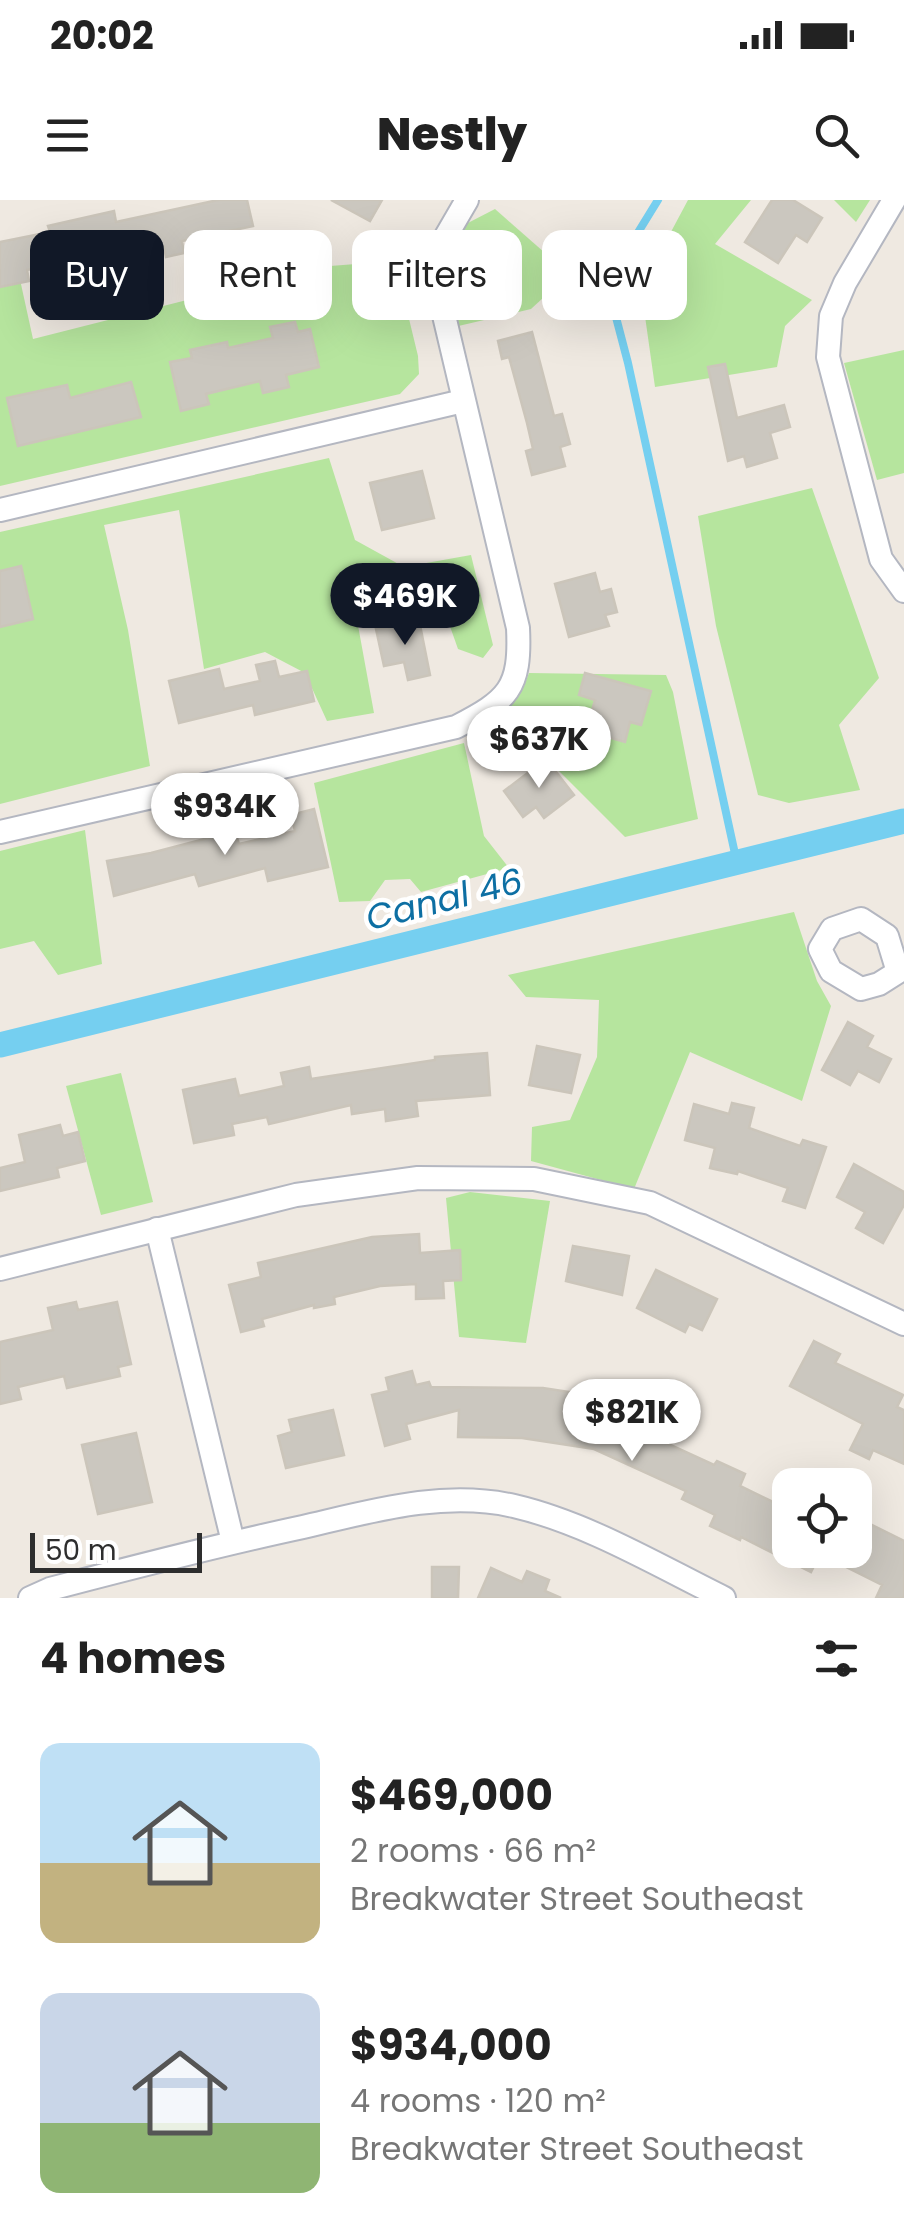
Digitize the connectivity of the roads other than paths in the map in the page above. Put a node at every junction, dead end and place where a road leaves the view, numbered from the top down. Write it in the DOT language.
graph roads {
  1 [pos="467,200"];
  2 [pos="894,200"];
  3 [pos="463,401"];
  4 [pos="0,510"];
  5 [pos="903,590"];
  6 [pos="0,832"];
  7 [pos="157,1229"];
  8 [pos="0,1268"];
  9 [pos="904,1324"];
  10 [pos="233,1542"];
  11 [pos="30,1598"];
  12 [pos="724,1598"];
  1 -- 3 [label="street"];
  2 -- 5 [label="street"];
  3 -- 4 [label="street"];
  3 -- 6 [label="street"];
  7 -- 8 [label="street"];
  7 -- 9 [label="street"];
  7 -- 10 [label="street"];
  10 -- 11 [label="street"];
  10 -- 12 [label="street"];
}
